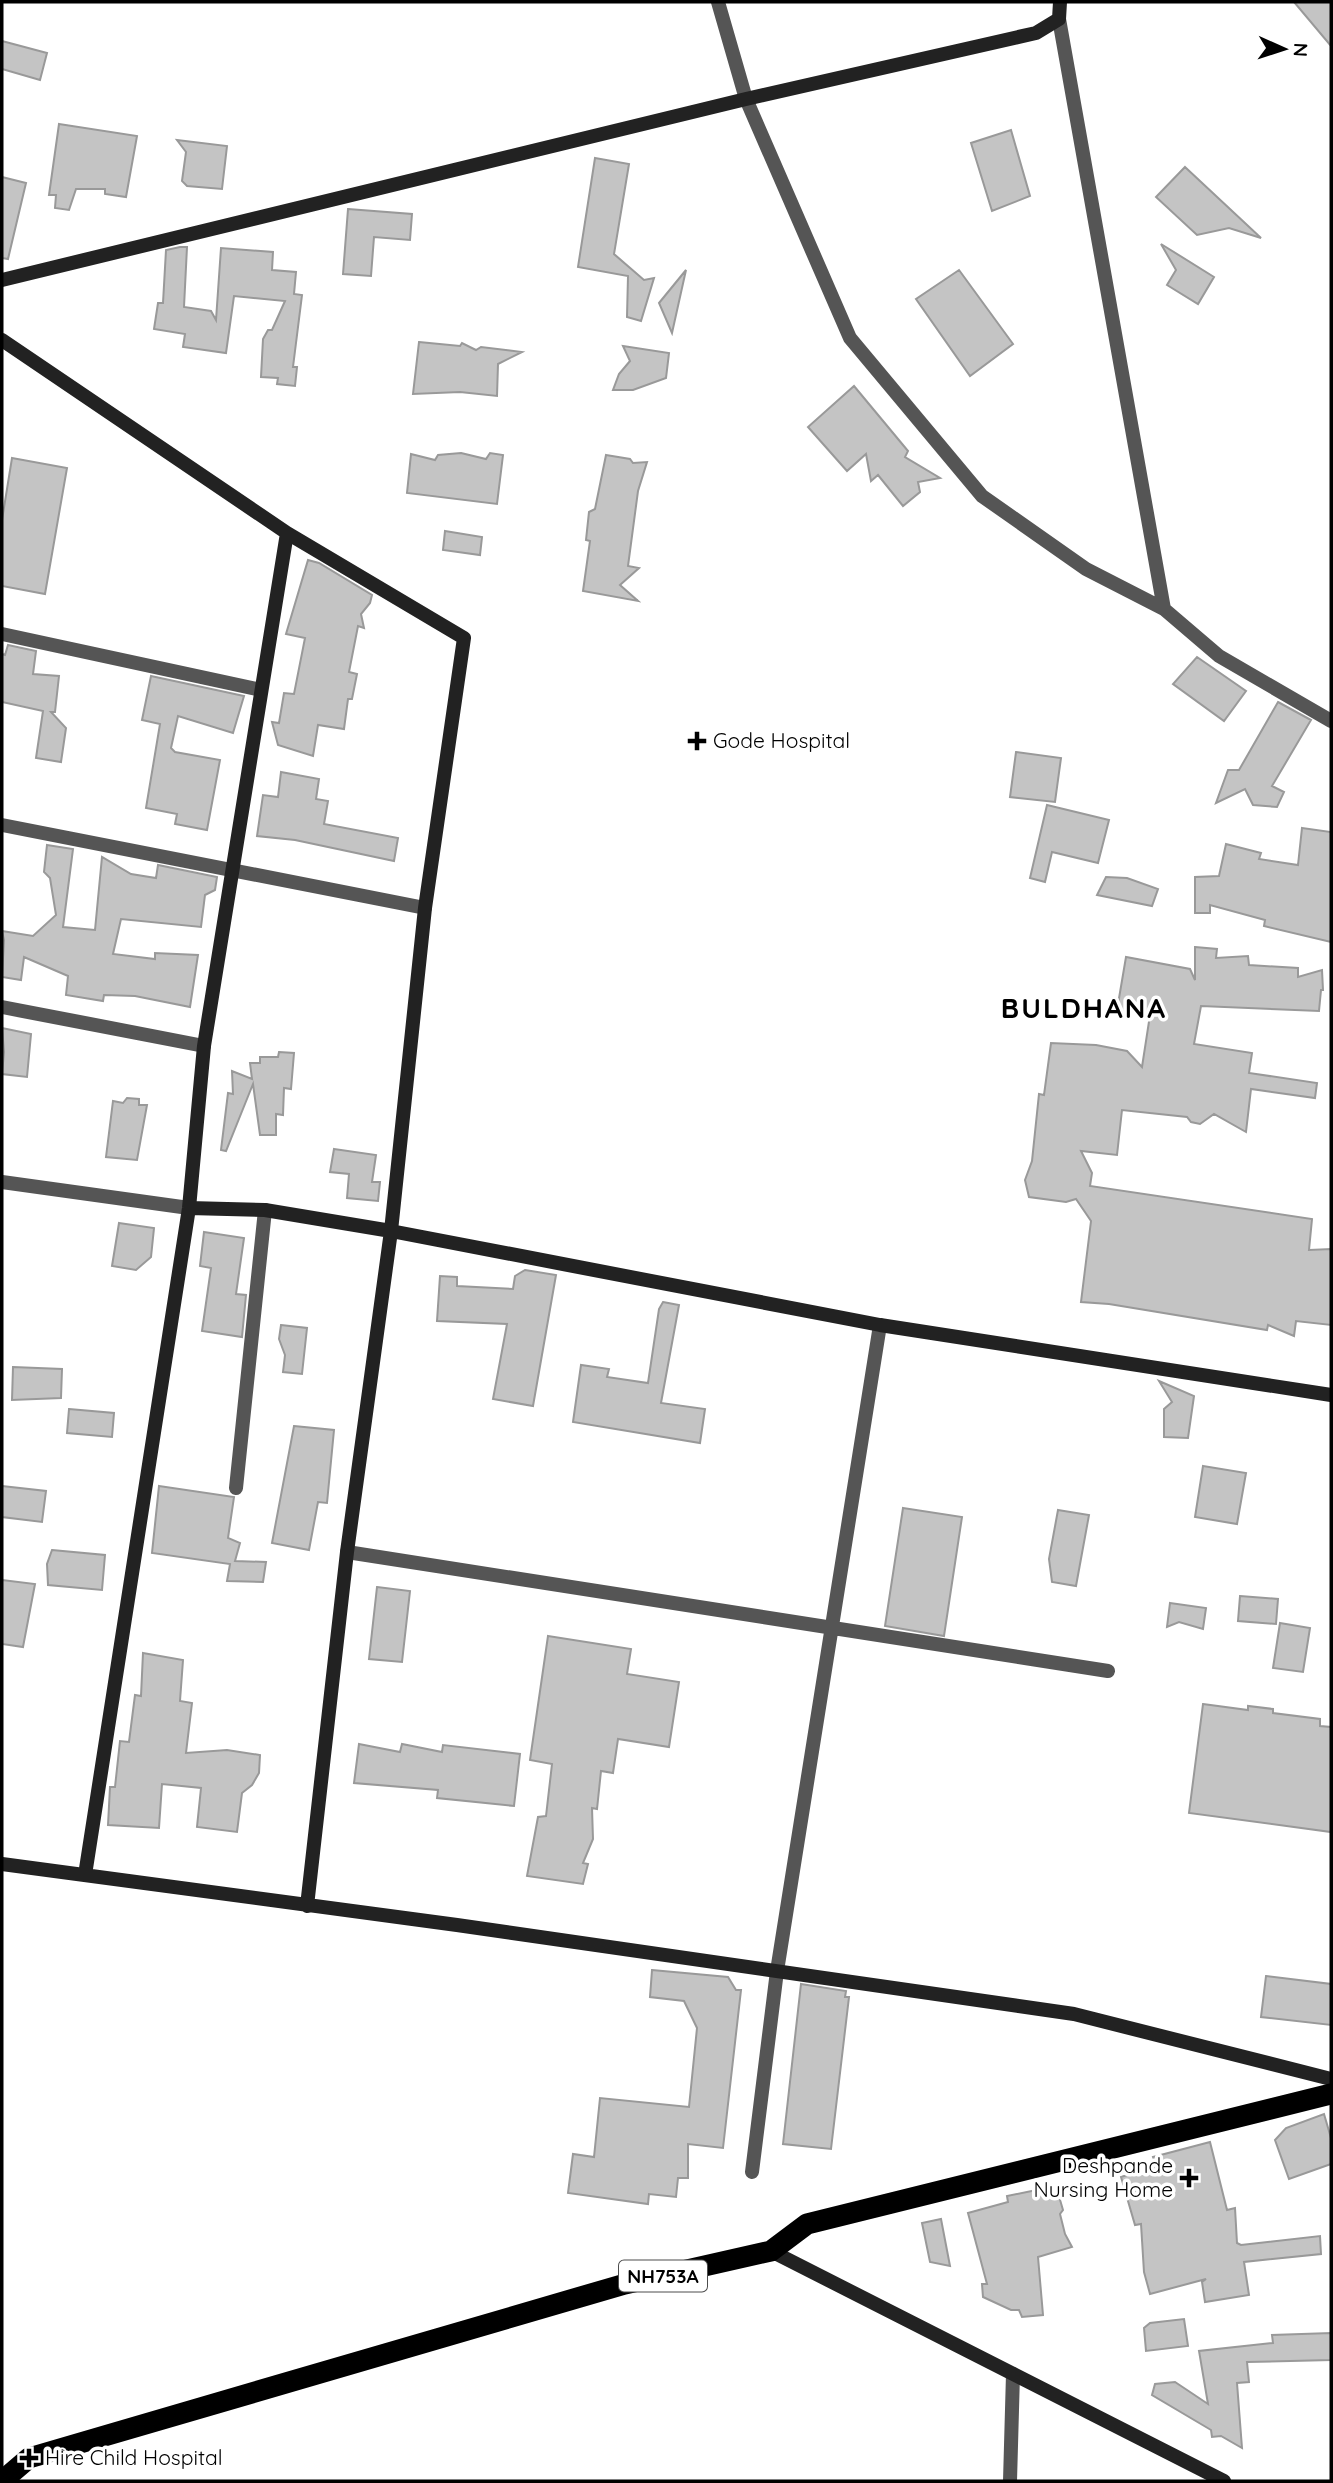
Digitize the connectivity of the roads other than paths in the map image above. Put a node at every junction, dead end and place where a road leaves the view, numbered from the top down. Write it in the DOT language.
graph roads {
  1 [pos="718,2"];
  2 [pos="1060,2"];
  3 [pos="1059,19"];
  4 [pos="746,99"];
  5 [pos="2,279"];
  6 [pos="2,340"];
  7 [pos="287,533"];
  8 [pos="1164,609"];
  9 [pos="2,634"];
  10 [pos="261,690"];
  11 [pos="1331,721"];
  12 [pos="2,824"];
  13 [pos="235,868"];
  14 [pos="425,908"];
  15 [pos="2,1007"];
  16 [pos="204,1046"];
  17 [pos="2,1182"];
  18 [pos="189,1208"];
  19 [pos="265,1210"];
  20 [pos="391,1231"];
  21 [pos="880,1325"];
  22 [pos="1331,1395"];
  23 [pos="236,1488"];
  24 [pos="347,1552"];
  25 [pos="833,1626"];
  26 [pos="1108,1671"];
  27 [pos="2,1864"];
  28 [pos="85,1875"];
  29 [pos="307,1906"];
  30 [pos="777,1971"];
  31 [pos="1331,2079"];
  32 [pos="1331,2094"];
  33 [pos="752,2172"];
  34 [pos="771,2251"];
  35 [pos="1013,2374"];
  36 [pos="2,2481"];
  37 [pos="1010,2481"];
  38 [pos="1224,2481"];
  1 -- 4 [label="street"];
  2 -- 3 [label="street"];
  3 -- 4 [label="street"];
  3 -- 8 [label="street"];
  4 -- 5 [label="street"];
  4 -- 8 [label="street"];
  6 -- 7 [label="street"];
  7 -- 10 [label="street"];
  7 -- 14 [label="street"];
  8 -- 11 [label="street"];
  9 -- 10 [label="street"];
  10 -- 13 [label="street"];
  12 -- 13 [label="street"];
  13 -- 14 [label="street"];
  13 -- 16 [label="street"];
  14 -- 20 [label="street"];
  15 -- 16 [label="street"];
  16 -- 18 [label="street"];
  17 -- 18 [label="street"];
  18 -- 19 [label="street"];
  18 -- 28 [label="street"];
  19 -- 20 [label="street"];
  19 -- 23 [label="street"];
  20 -- 21 [label="street"];
  20 -- 24 [label="street"];
  21 -- 22 [label="street"];
  21 -- 25 [label="street"];
  24 -- 25 [label="street"];
  24 -- 29 [label="street"];
  25 -- 26 [label="street"];
  25 -- 30 [label="street"];
  27 -- 28 [label="street"];
  28 -- 29 [label="street"];
  29 -- 30 [label="street"];
  30 -- 31 [label="street"];
  30 -- 33 [label="street"];
  32 -- 34 [label="highway, NH753A"];
  34 -- 35 [label="street"];
  34 -- 36 [label="highway, NH753A"];
  35 -- 37 [label="street"];
  35 -- 38 [label="street"];
}
